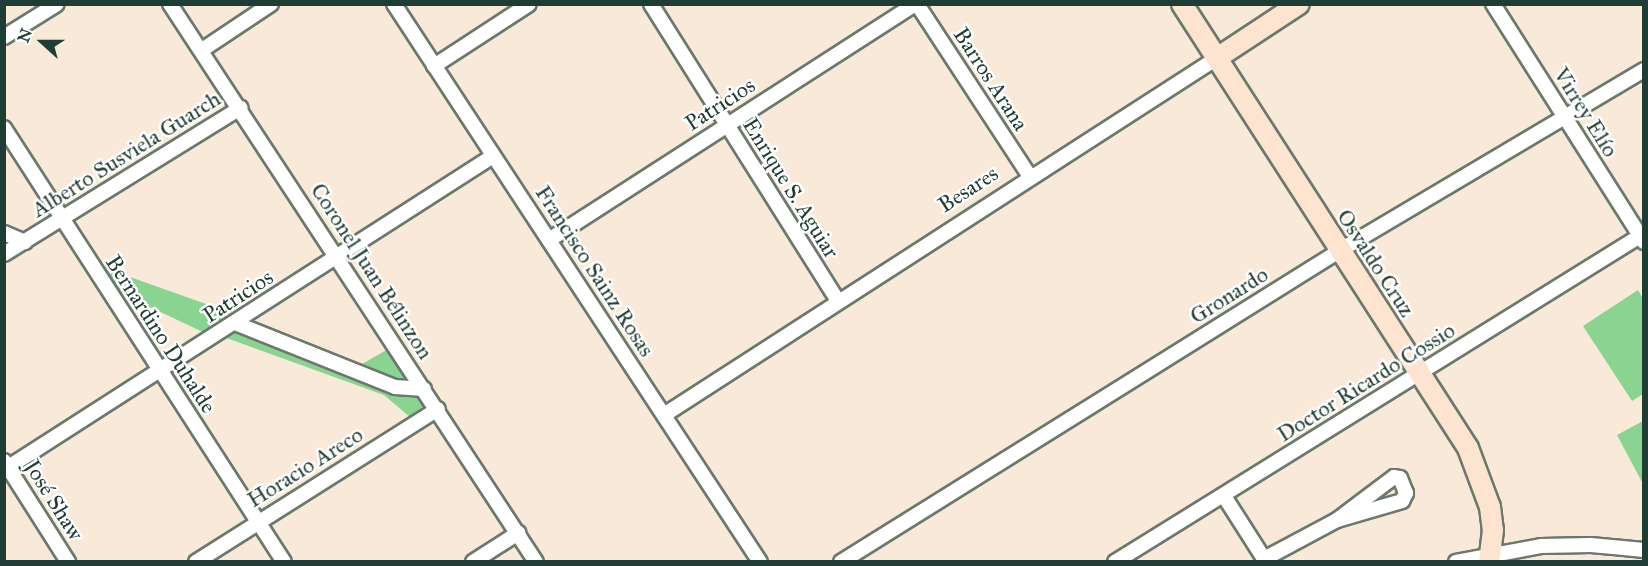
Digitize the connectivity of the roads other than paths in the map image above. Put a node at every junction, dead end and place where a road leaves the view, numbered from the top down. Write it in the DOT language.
graph roads {
  1 [pos="57,4"];
  2 [pos="170,4"];
  3 [pos="271,4"];
  4 [pos="394,4"];
  5 [pos="529,4"];
  6 [pos="651,4"];
  7 [pos="916,4"];
  8 [pos="1182,4"];
  9 [pos="1299,4"];
  10 [pos="1492,4"];
  11 [pos="4,37"];
  12 [pos="202,50"];
  13 [pos="1216,58"];
  14 [pos="434,66"];
  15 [pos="1644,70"];
  16 [pos="240,108"];
  17 [pos="1565,119"];
  18 [pos="726,124"];
  19 [pos="4,128"];
  20 [pos="494,156"];
  21 [pos="1030,177"];
  22 [pos="62,219"];
  23 [pos="4,233"];
  24 [pos="1642,239"];
  25 [pos="549,240"];
  26 [pos="25,242"];
  27 [pos="1339,251"];
  28 [pos="4,254"];
  29 [pos="337,257"];
  30 [pos="839,302"];
  31 [pos="235,323"];
  32 [pos="160,372"];
  33 [pos="1419,372"];
  34 [pos="424,389"];
  35 [pos="438,409"];
  36 [pos="664,415"];
  37 [pos="6,466"];
  38 [pos="1224,496"];
  39 [pos="1337,520"];
  40 [pos="258,522"];
  41 [pos="518,533"];
  42 [pos="1644,550"];
  43 [pos="1489,557"];
  44 [pos="1265,560"];
  45 [pos="68,561"];
  46 [pos="196,561"];
  47 [pos="284,561"];
  48 [pos="473,561"];
  49 [pos="536,561"];
  50 [pos="760,561"];
  51 [pos="841,561"];
  52 [pos="1115,561"];
  53 [pos="1456,561"];
  1 -- 11 [label="street"];
  2 -- 12 [label="street, Coronel Juan Bélinzon"];
  3 -- 12 [label="street"];
  4 -- 14 [label="street, Francisco Sainz Rosas"];
  5 -- 14 [label="street"];
  6 -- 18 [label="street, Enrique S. Aguiar"];
  7 -- 18 [label="street, Patricios"];
  7 -- 21 [label="street, Barros Arana"];
  8 -- 13 [label="street, Osvaldo Cruz"];
  9 -- 13 [label="street, Besares"];
  10 -- 17 [label="street, Virrey Elío"];
  12 -- 16 [label="street, Coronel Juan Bélinzon"];
  13 -- 21 [label="street, Besares"];
  13 -- 27 [label="street, Osvaldo Cruz"];
  14 -- 20 [label="street, Francisco Sainz Rosas"];
  15 -- 17 [label="street, Gronardo"];
  16 -- 22 [label="street, Alberto Susviela Guarch"];
  16 -- 29 [label="street, Coronel Juan Bélinzon"];
  17 -- 24 [label="street, Virrey Elío"];
  17 -- 27 [label="street, Gronardo"];
  18 -- 25 [label="street, Patricios"];
  18 -- 30 [label="street, Enrique S. Aguiar"];
  19 -- 22 [label="street, Bernardino Duhalde"];
  20 -- 25 [label="street, Francisco Sainz Rosas"];
  20 -- 29 [label="street, Patricios"];
  21 -- 30 [label="street, Besares"];
  22 -- 26 [label="street, Alberto Susviela Guarch"];
  22 -- 32 [label="street, Bernardino Duhalde"];
  23 -- 26 [label="street"];
  24 -- 33 [label="street, Doctor Ricardo Cossio"];
  25 -- 36 [label="street, Francisco Sainz Rosas"];
  26 -- 28 [label="street, Alberto Susviela Guarch"];
  27 -- 33 [label="street, Osvaldo Cruz"];
  27 -- 51 [label="street, Gronardo"];
  29 -- 31 [label="street, Patricios"];
  29 -- 34 [label="street, Coronel Juan Bélinzon"];
  30 -- 36 [label="street, Besares"];
  31 -- 32 [label="street, Patricios"];
  31 -- 34 [label="street"];
  32 -- 37 [label="street, Patricios"];
  32 -- 40 [label="street, Bernardino Duhalde"];
  33 -- 38 [label="street, Doctor Ricardo Cossio"];
  33 -- 43 [label="street, Osvaldo Cruz"];
  34 -- 35 [label="street, Coronel Juan Bélinzon"];
  35 -- 40 [label="street, Horacio Areco"];
  35 -- 41 [label="street, Coronel Juan Bélinzon"];
  36 -- 50 [label="street, Francisco Sainz Rosas"];
  37 -- 45 [label="street, José Shaw"];
  38 -- 44 [label="street"];
  38 -- 52 [label="street, Doctor Ricardo Cossio"];
  39 -- 39 [label="street"];
  39 -- 44 [label="street"];
  40 -- 46 [label="street, Horacio Areco"];
  40 -- 47 [label="street, Bernardino Duhalde"];
  41 -- 48 [label="street"];
  41 -- 49 [label="street, Coronel Juan Bélinzon"];
  42 -- 43 [label="street"];
  43 -- 53 [label="street"];
}
